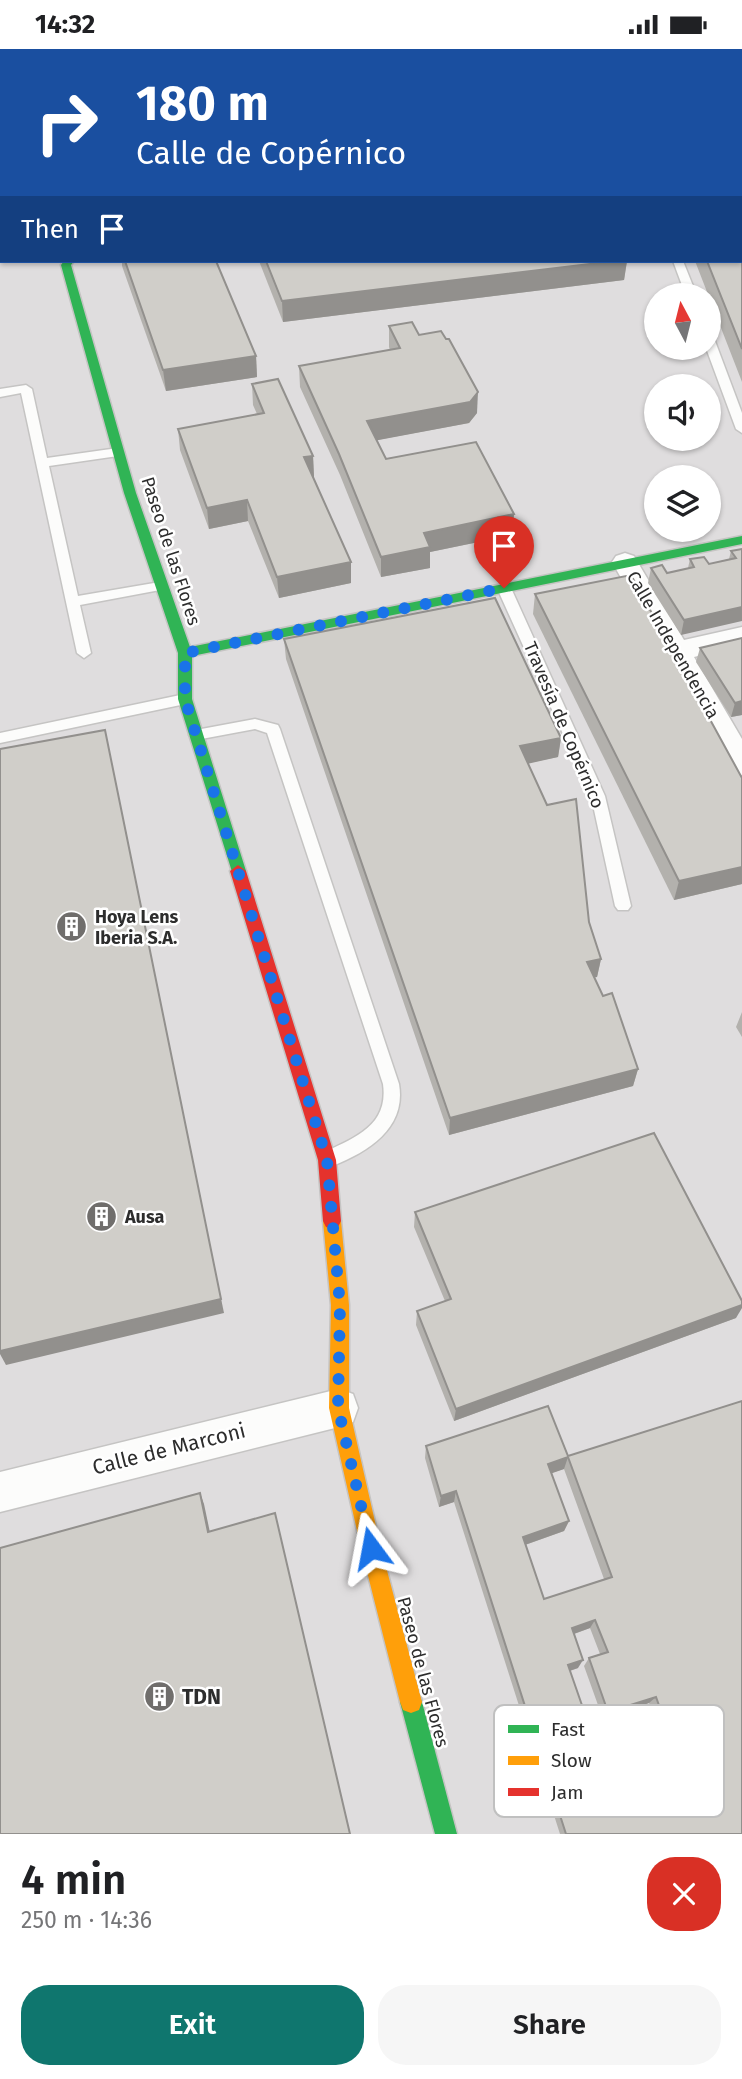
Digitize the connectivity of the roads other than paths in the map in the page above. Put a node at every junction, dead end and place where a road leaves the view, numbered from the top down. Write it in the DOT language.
graph roads {
  1 [pos="68,263"];
  2 [pos="679,263"];
  3 [pos="687,283"];
  4 [pos="716,361"];
  5 [pos="0,393"];
  6 [pos="742,429"];
  7 [pos="118,452"];
  8 [pos="42,463"];
  9 [pos="742,540"];
  10 [pos="625,562"];
  11 [pos="160,586"];
  12 [pos="504,588"];
  13 [pos="73,602"];
  14 [pos="742,636"];
  15 [pos="676,651"];
  16 [pos="84,653"];
  17 [pos="185,653"];
  18 [pos="185,699"];
  19 [pos="732,726"];
  20 [pos="196,735"];
  21 [pos="0,738"];
  22 [pos="742,764"];
  23 [pos="623,906"];
  24 [pos="327,1160"];
  25 [pos="338,1408"];
  26 [pos="0,1492"];
  27 [pos="446,1834"];
  1 -- 7 [label="street, Paseo de las Flores"];
  2 -- 3 [label="lane"];
  4 -- 6 [label="lane"];
  5 -- 8 [label="lane"];
  7 -- 8 [label="lane"];
  7 -- 11 [label="street, Paseo de las Flores"];
  8 -- 13 [label="lane"];
  9 -- 10 [label="street"];
  10 -- 12 [label="street"];
  10 -- 15 [label="street, Calle Independencia"];
  11 -- 13 [label="lane"];
  11 -- 17 [label="street, Paseo de las Flores"];
  12 -- 17 [label="street"];
  12 -- 23 [label="lane, Travesía de Copérnico"];
  13 -- 16 [label="lane"];
  14 -- 15 [label="street"];
  15 -- 19 [label="street, Calle Independencia"];
  17 -- 18 [label="street, Paseo de las Flores"];
  18 -- 20 [label="street, Paseo de las Flores"];
  18 -- 21 [label="lane"];
  19 -- 22 [label="street, Calle Independencia"];
  20 -- 24 [label="street, Paseo de las Flores"];
  20 -- 24 [label="lane"];
  24 -- 25 [label="street, Paseo de las Flores"];
  25 -- 26 [label="street, Calle de Marconi"];
  25 -- 27 [label="street, Paseo de las Flores"];
}
